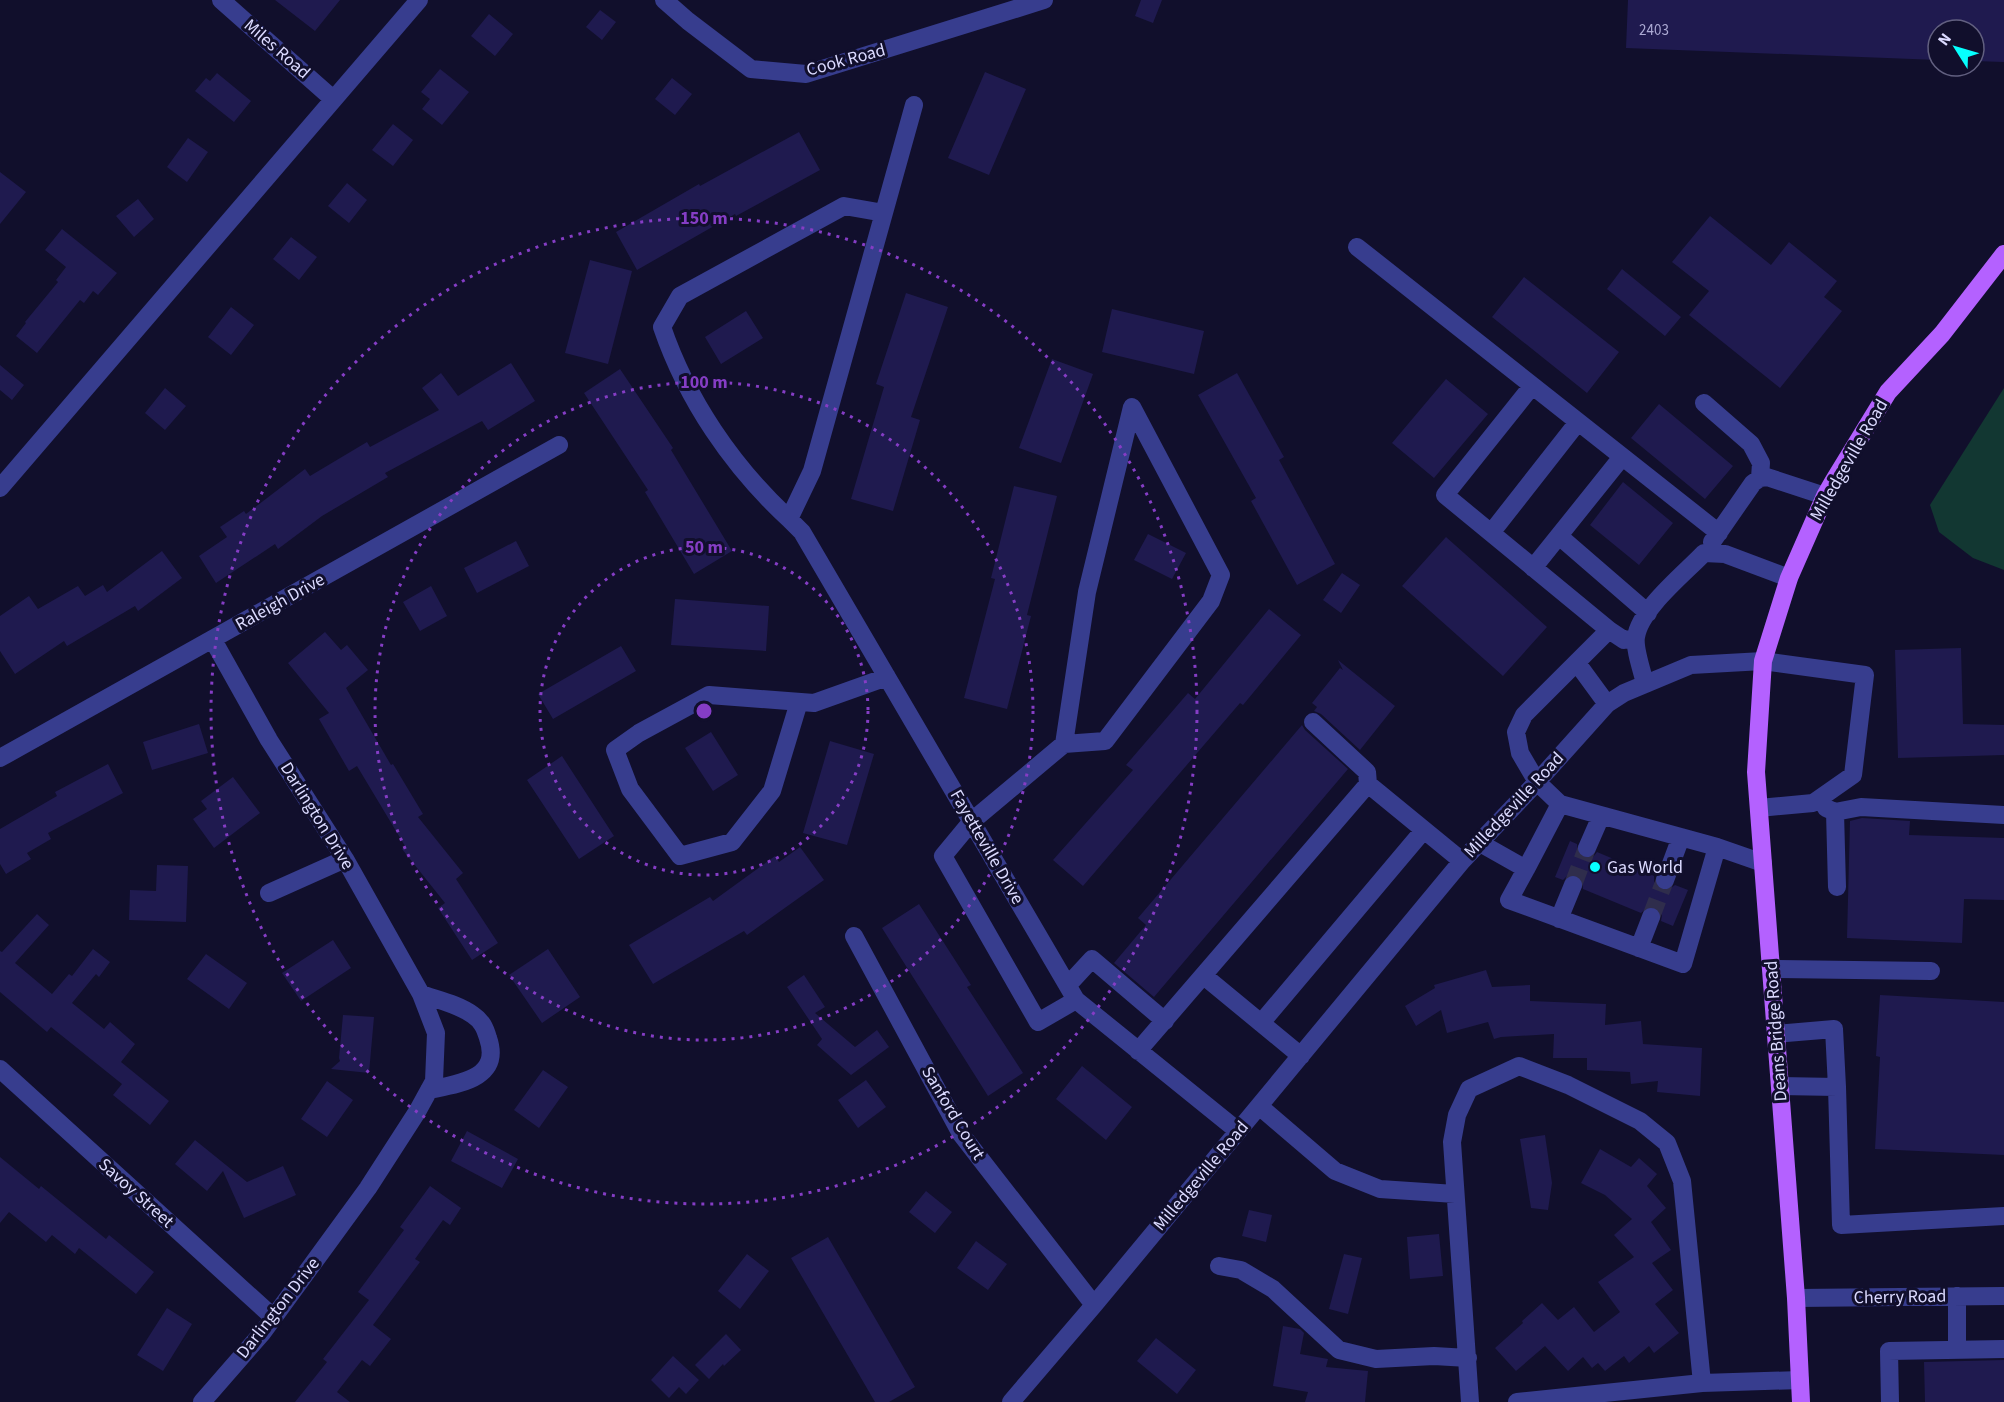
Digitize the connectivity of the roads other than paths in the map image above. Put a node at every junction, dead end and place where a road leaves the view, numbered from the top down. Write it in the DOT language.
graph roads {
  1 [pos="221,0"];
  2 [pos="419,0"];
  3 [pos="664,0"];
  4 [pos="1044,0"];
  5 [pos="333,99"];
  6 [pos="914,105"];
  7 [pos="884,213"];
  8 [pos="1357,247"];
  9 [pos="2004,254"];
  10 [pos="1532,386"];
  11 [pos="1704,403"];
  12 [pos="1578,422"];
  13 [pos="559,445"];
  14 [pos="1622,457"];
  15 [pos="1760,478"];
  16 [pos="0,489"];
  17 [pos="1825,496"];
  18 [pos="789,519"];
  19 [pos="1491,533"];
  20 [pos="1719,533"];
  21 [pos="1559,536"];
  22 [pos="1704,554"];
  23 [pos="1533,568"];
  24 [pos="1789,578"];
  25 [pos="1648,613"];
  26 [pos="1609,630"];
  27 [pos="1635,638"];
  28 [pos="213,640"];
  29 [pos="1763,661"];
  30 [pos="1577,663"];
  31 [pos="887,677"];
  32 [pos="1645,683"];
  33 [pos="799,702"];
  34 [pos="1607,704"];
  35 [pos="1313,722"];
  36 [pos="1064,744"];
  37 [pos="0,758"];
  38 [pos="1537,782"];
  39 [pos="1368,784"];
  40 [pos="1813,803"];
  41 [pos="1560,804"];
  42 [pos="1759,808"];
  43 [pos="1835,812"];
  44 [pos="2004,815"];
  45 [pos="1601,816"];
  46 [pos="972,821"];
  47 [pos="1423,831"];
  48 [pos="1681,837"];
  49 [pos="1479,843"];
  50 [pos="1717,847"];
  51 [pos="1587,848"];
  52 [pos="345,859"];
  53 [pos="1462,861"];
  54 [pos="1763,863"];
  55 [pos="1526,869"];
  56 [pos="1665,880"];
  57 [pos="1573,885"];
  58 [pos="1837,887"];
  59 [pos="269,892"];
  60 [pos="1651,917"];
  61 [pos="1559,919"];
  62 [pos="854,936"];
  63 [pos="1639,948"];
  64 [pos="1772,969"];
  65 [pos="1931,971"];
  66 [pos="1204,976"];
  67 [pos="1072,993"];
  68 [pos="421,994"];
  69 [pos="1165,1021"];
  70 [pos="1261,1023"];
  71 [pos="1776,1035"];
  72 [pos="1138,1052"];
  73 [pos="1301,1056"];
  74 [pos="0,1070"];
  75 [pos="1780,1086"];
  76 [pos="1837,1087"];
  77 [pos="429,1090"];
  78 [pos="1259,1106"];
  79 [pos="1238,1131"];
  80 [pos="1455,1194"];
  81 [pos="2004,1216"];
  82 [pos="1218,1266"];
  83 [pos="1958,1296"];
  84 [pos="2004,1296"];
  85 [pos="1796,1298"];
  86 [pos="1094,1305"];
  87 [pos="273,1317"];
  88 [pos="2004,1349"];
  89 [pos="1957,1350"];
  90 [pos="1467,1358"];
  91 [pos="1800,1380"];
  92 [pos="1702,1383"];
  93 [pos="202,1402"];
  94 [pos="1011,1402"];
  95 [pos="1470,1402"];
  96 [pos="1517,1402"];
  97 [pos="1802,1402"];
  98 [pos="1890,1402"];
  1 -- 5 [label="street, Miles Road"];
  2 -- 5 [label="street"];
  3 -- 4 [label="street, Cook Road"];
  5 -- 16 [label="street"];
  6 -- 7 [label="street"];
  7 -- 18 [label="street"];
  7 -- 18 [label="street, Fayetteville Drive"];
  8 -- 10 [label="street"];
  9 -- 17 [label="main road, Milledgeville Road"];
  10 -- 12 [label="street"];
  10 -- 19 [label="street"];
  11 -- 15 [label="street"];
  12 -- 14 [label="street"];
  12 -- 19 [label="street"];
  13 -- 28 [label="street, Raleigh Drive"];
  14 -- 20 [label="street"];
  14 -- 21 [label="street"];
  15 -- 17 [label="street"];
  15 -- 20 [label="street"];
  17 -- 24 [label="main road, Milledgeville Road"];
  18 -- 31 [label="street, Fayetteville Drive"];
  19 -- 23 [label="street"];
  20 -- 22 [label="street"];
  21 -- 23 [label="street"];
  21 -- 25 [label="street"];
  22 -- 24 [label="street"];
  22 -- 25 [label="street"];
  23 -- 26 [label="street"];
  24 -- 29 [label="main road, Milledgeville Road"];
  25 -- 27 [label="street"];
  26 -- 27 [label="street"];
  26 -- 30 [label="street"];
  27 -- 32 [label="street"];
  28 -- 37 [label="street, Raleigh Drive"];
  28 -- 52 [label="street, Darlington Drive"];
  29 -- 32 [label="street, Milledgeville Road"];
  29 -- 40 [label="street"];
  29 -- 42 [label="main road, Deans Bridge Road"];
  30 -- 34 [label="street"];
  30 -- 38 [label="street"];
  31 -- 33 [label="street"];
  31 -- 46 [label="street, Fayetteville Drive"];
  32 -- 34 [label="street, Milledgeville Road"];
  33 -- 33 [label="street"];
  34 -- 38 [label="street, Milledgeville Road"];
  35 -- 39 [label="street"];
  36 -- 36 [label="street"];
  36 -- 46 [label="street"];
  38 -- 41 [label="street"];
  38 -- 49 [label="street, Milledgeville Road"];
  39 -- 47 [label="street"];
  39 -- 66 [label="street"];
  40 -- 42 [label="street"];
  40 -- 43 [label="street"];
  41 -- 45 [label="street"];
  41 -- 55 [label="street"];
  42 -- 54 [label="main road, Deans Bridge Road"];
  43 -- 44 [label="street"];
  43 -- 58 [label="street"];
  45 -- 48 [label="street"];
  45 -- 51 [label="street"];
  46 -- 67 [label="street, Fayetteville Drive"];
  46 -- 67 [label="street"];
  47 -- 53 [label="street"];
  47 -- 70 [label="street"];
  48 -- 50 [label="street"];
  48 -- 56 [label="street"];
  49 -- 53 [label="street, Milledgeville Road"];
  49 -- 55 [label="street"];
  50 -- 54 [label="street"];
  50 -- 63 [label="street"];
  52 -- 59 [label="street"];
  52 -- 68 [label="street, Darlington Drive"];
  53 -- 73 [label="street, Milledgeville Road"];
  54 -- 64 [label="main road, Deans Bridge Road"];
  55 -- 61 [label="street"];
  57 -- 61 [label="street"];
  60 -- 63 [label="street"];
  61 -- 63 [label="street"];
  62 -- 86 [label="street, Sanford Court"];
  64 -- 65 [label="street"];
  64 -- 71 [label="main road, Deans Bridge Road"];
  66 -- 69 [label="street"];
  66 -- 70 [label="street"];
  67 -- 69 [label="street"];
  67 -- 72 [label="street, Fayetteville Drive"];
  68 -- 77 [label="street, Darlington Drive"];
  68 -- 77 [label="street"];
  69 -- 72 [label="street"];
  70 -- 73 [label="street"];
  71 -- 75 [label="main road, Deans Bridge Road"];
  71 -- 76 [label="street"];
  72 -- 79 [label="street, Fayetteville Drive"];
  73 -- 78 [label="street, Milledgeville Road"];
  74 -- 87 [label="street, Savoy Street"];
  75 -- 76 [label="street"];
  75 -- 85 [label="main road, Deans Bridge Road"];
  76 -- 81 [label="street"];
  77 -- 87 [label="street, Darlington Drive"];
  78 -- 79 [label="street, Milledgeville Road"];
  78 -- 80 [label="street"];
  79 -- 86 [label="street, Milledgeville Road"];
  80 -- 90 [label="street"];
  80 -- 92 [label="street"];
  82 -- 90 [label="street"];
  83 -- 84 [label="street, Cherry Road"];
  83 -- 85 [label="street, Cherry Road"];
  83 -- 89 [label="street"];
  85 -- 91 [label="main road, Deans Bridge Road"];
  86 -- 94 [label="street, Milledgeville Road"];
  87 -- 93 [label="street, Darlington Drive"];
  88 -- 89 [label="street"];
  89 -- 98 [label="street"];
  90 -- 95 [label="street"];
  91 -- 92 [label="street"];
  91 -- 97 [label="main road, Deans Bridge Road"];
  92 -- 96 [label="street"];
}
